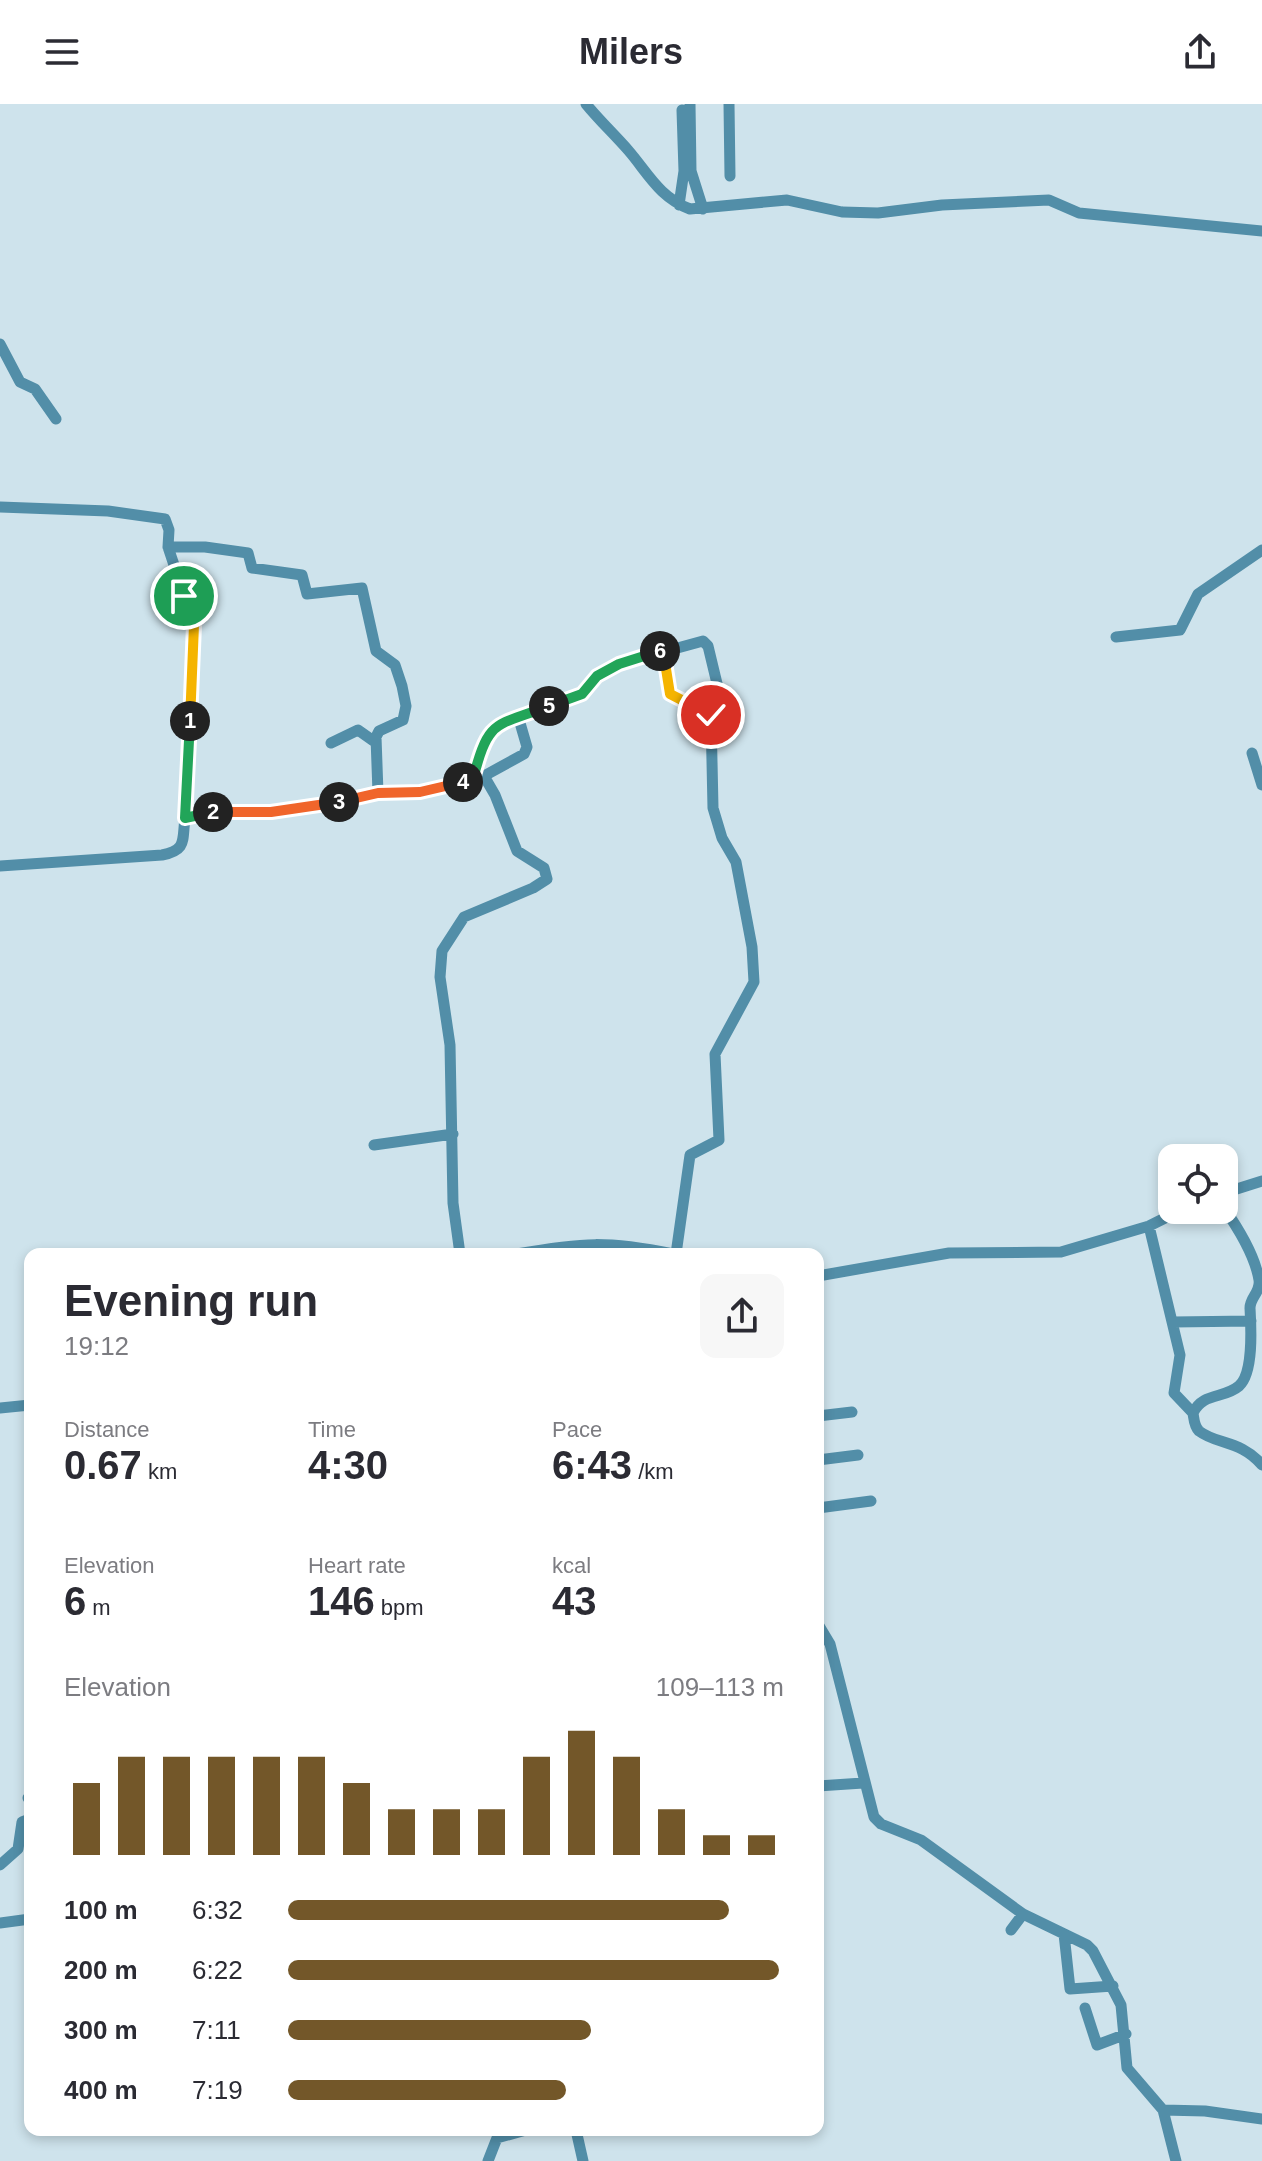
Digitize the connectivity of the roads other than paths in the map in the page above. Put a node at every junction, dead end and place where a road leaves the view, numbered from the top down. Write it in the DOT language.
graph roads {
  1 [pos="586,104"];
  2 [pos="729,104"];
  3 [pos="686,107"];
  4 [pos="730,176"];
  5 [pos="679,205"];
  6 [pos="703,209"];
  7 [pos="1262,231"];
  8 [pos="0,344"];
  9 [pos="3,359"];
  10 [pos="56,419"];
  11 [pos="0,507"];
  12 [pos="168,547"];
  13 [pos="1262,550"];
  14 [pos="1116,637"];
  15 [pos="663,650"];
  16 [pos="720,696"];
  17 [pos="518,716"];
  18 [pos="375,742"];
  19 [pos="331,743"];
  20 [pos="1252,753"];
  21 [pos="478,777"];
  22 [pos="1262,785"];
  23 [pos="378,793"];
  24 [pos="185,818"];
  25 [pos="0,866"];
  26 [pos="453,1134"];
  27 [pos="374,1145"];
  28 [pos="1262,1181"];
  29 [pos="1238,1189"];
  30 [pos="1158,1222"];
  31 [pos="1235,1224"];
  32 [pos="1149,1226"];
  33 [pos="459,1248"];
  34 [pos="559,1248"];
  35 [pos="647,1248"];
  36 [pos="676,1248"];
  37 [pos="824,1275"];
  38 [pos="1251,1321"];
  39 [pos="1173,1322"];
  40 [pos="24,1406"];
  41 [pos="0,1408"];
  42 [pos="852,1412"];
  43 [pos="1193,1413"];
  44 [pos="824,1415"];
  45 [pos="858,1455"];
  46 [pos="824,1459"];
  47 [pos="1262,1465"];
  48 [pos="871,1501"];
  49 [pos="824,1507"];
  50 [pos="824,1634"];
  51 [pos="863,1783"];
  52 [pos="824,1786"];
  53 [pos="24,1821"];
  54 [pos="0,1865"];
  55 [pos="1023,1914"];
  56 [pos="24,1920"];
  57 [pos="0,1923"];
  58 [pos="1011,1930"];
  59 [pos="1064,1934"];
  60 [pos="1113,1986"];
  61 [pos="1085,2008"];
  62 [pos="1126,2034"];
  63 [pos="1163,2110"];
  64 [pos="1262,2119"];
  65 [pos="504,2136"];
  66 [pos="577,2136"];
  67 [pos="488,2161"];
  68 [pos="583,2161"];
  69 [pos="1176,2161"];
  1 -- 5 [label="street"];
  2 -- 4 [label="street"];
  3 -- 5 [label="street"];
  3 -- 6 [label="street"];
  5 -- 6 [label="street"];
  6 -- 7 [label="street"];
  8 -- 9 [label="street"];
  9 -- 10 [label="street"];
  11 -- 12 [label="street"];
  12 -- 18 [label="street"];
  12 -- 24 [label="street"];
  13 -- 14 [label="street"];
  15 -- 16 [label="street"];
  15 -- 17 [label="street"];
  15 -- 36 [label="street"];
  17 -- 21 [label="street"];
  17 -- 21 [label="street"];
  18 -- 19 [label="street"];
  18 -- 23 [label="street"];
  20 -- 22 [label="street"];
  21 -- 23 [label="street"];
  21 -- 26 [label="street"];
  23 -- 24 [label="street"];
  24 -- 25 [label="street"];
  26 -- 27 [label="street"];
  26 -- 33 [label="street"];
  28 -- 29 [label="street"];
  30 -- 32 [label="street"];
  31 -- 38 [label="street"];
  32 -- 37 [label="street"];
  32 -- 39 [label="street"];
  34 -- 35 [label="street"];
  38 -- 39 [label="street"];
  38 -- 43 [label="street"];
  39 -- 43 [label="street"];
  40 -- 41 [label="street"];
  42 -- 44 [label="street"];
  43 -- 47 [label="street"];
  45 -- 46 [label="street"];
  48 -- 49 [label="street"];
  50 -- 51 [label="street"];
  51 -- 52 [label="street"];
  51 -- 55 [label="street"];
  53 -- 54 [label="street"];
  55 -- 58 [label="street"];
  55 -- 59 [label="street"];
  56 -- 57 [label="street"];
  59 -- 60 [label="street"];
  59 -- 60 [label="street"];
  60 -- 62 [label="street"];
  61 -- 62 [label="street"];
  62 -- 63 [label="street"];
  63 -- 64 [label="street"];
  63 -- 69 [label="street"];
  65 -- 67 [label="street"];
  66 -- 68 [label="street"];
}
